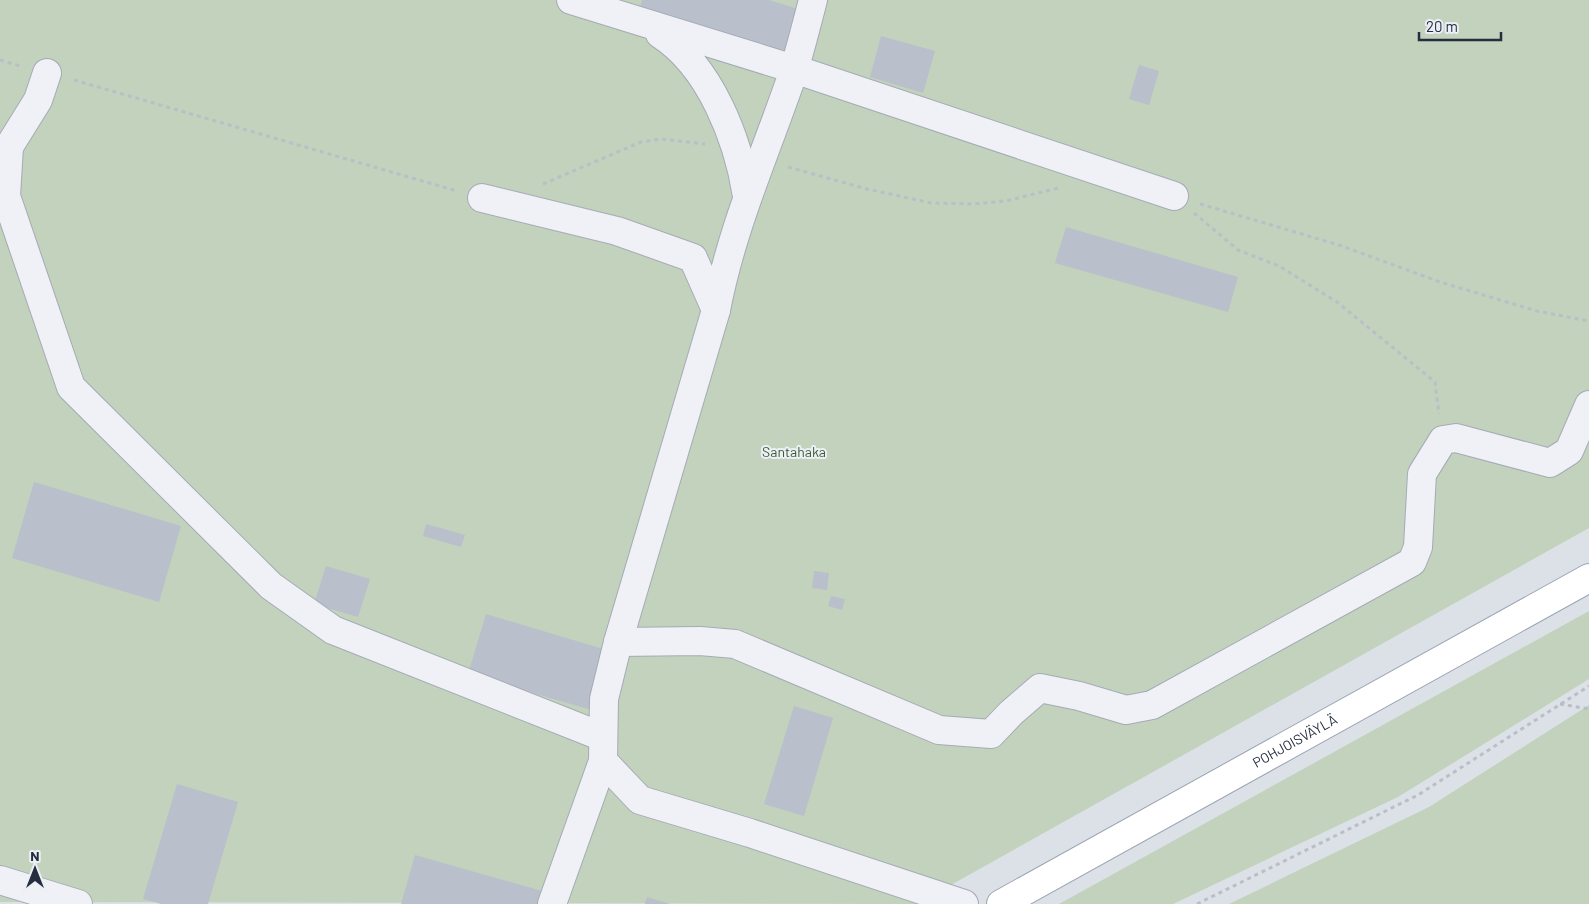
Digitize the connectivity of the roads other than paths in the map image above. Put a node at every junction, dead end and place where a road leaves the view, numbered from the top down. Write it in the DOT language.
graph roads {
  1 [pos="571,0"];
  2 [pos="813,0"];
  3 [pos="635,20"];
  4 [pos="794,70"];
  5 [pos="48,73"];
  6 [pos="5,154"];
  7 [pos="749,155"];
  8 [pos="1174,196"];
  9 [pos="482,198"];
  10 [pos="716,310"];
  11 [pos="1589,405"];
  12 [pos="1589,578"];
  13 [pos="618,642"];
  14 [pos="603,749"];
  15 [pos="0,880"];
  16 [pos="78,904"];
  17 [pos="552,904"];
  18 [pos="964,904"];
  19 [pos="1001,904"];
  1 -- 3 [label="lane"];
  2 -- 4 [label="lane"];
  3 -- 4 [label="lane"];
  3 -- 7 [label="lane"];
  4 -- 7 [label="lane"];
  4 -- 8 [label="lane"];
  5 -- 6 [label="lane"];
  6 -- 14 [label="lane"];
  7 -- 10 [label="lane"];
  9 -- 10 [label="lane"];
  10 -- 13 [label="lane"];
  11 -- 13 [label="lane"];
  12 -- 19 [label="main road, POHJOISVÄYLÄ"];
  13 -- 14 [label="lane"];
  14 -- 17 [label="lane"];
  14 -- 18 [label="lane"];
  15 -- 16 [label="lane"];
}
